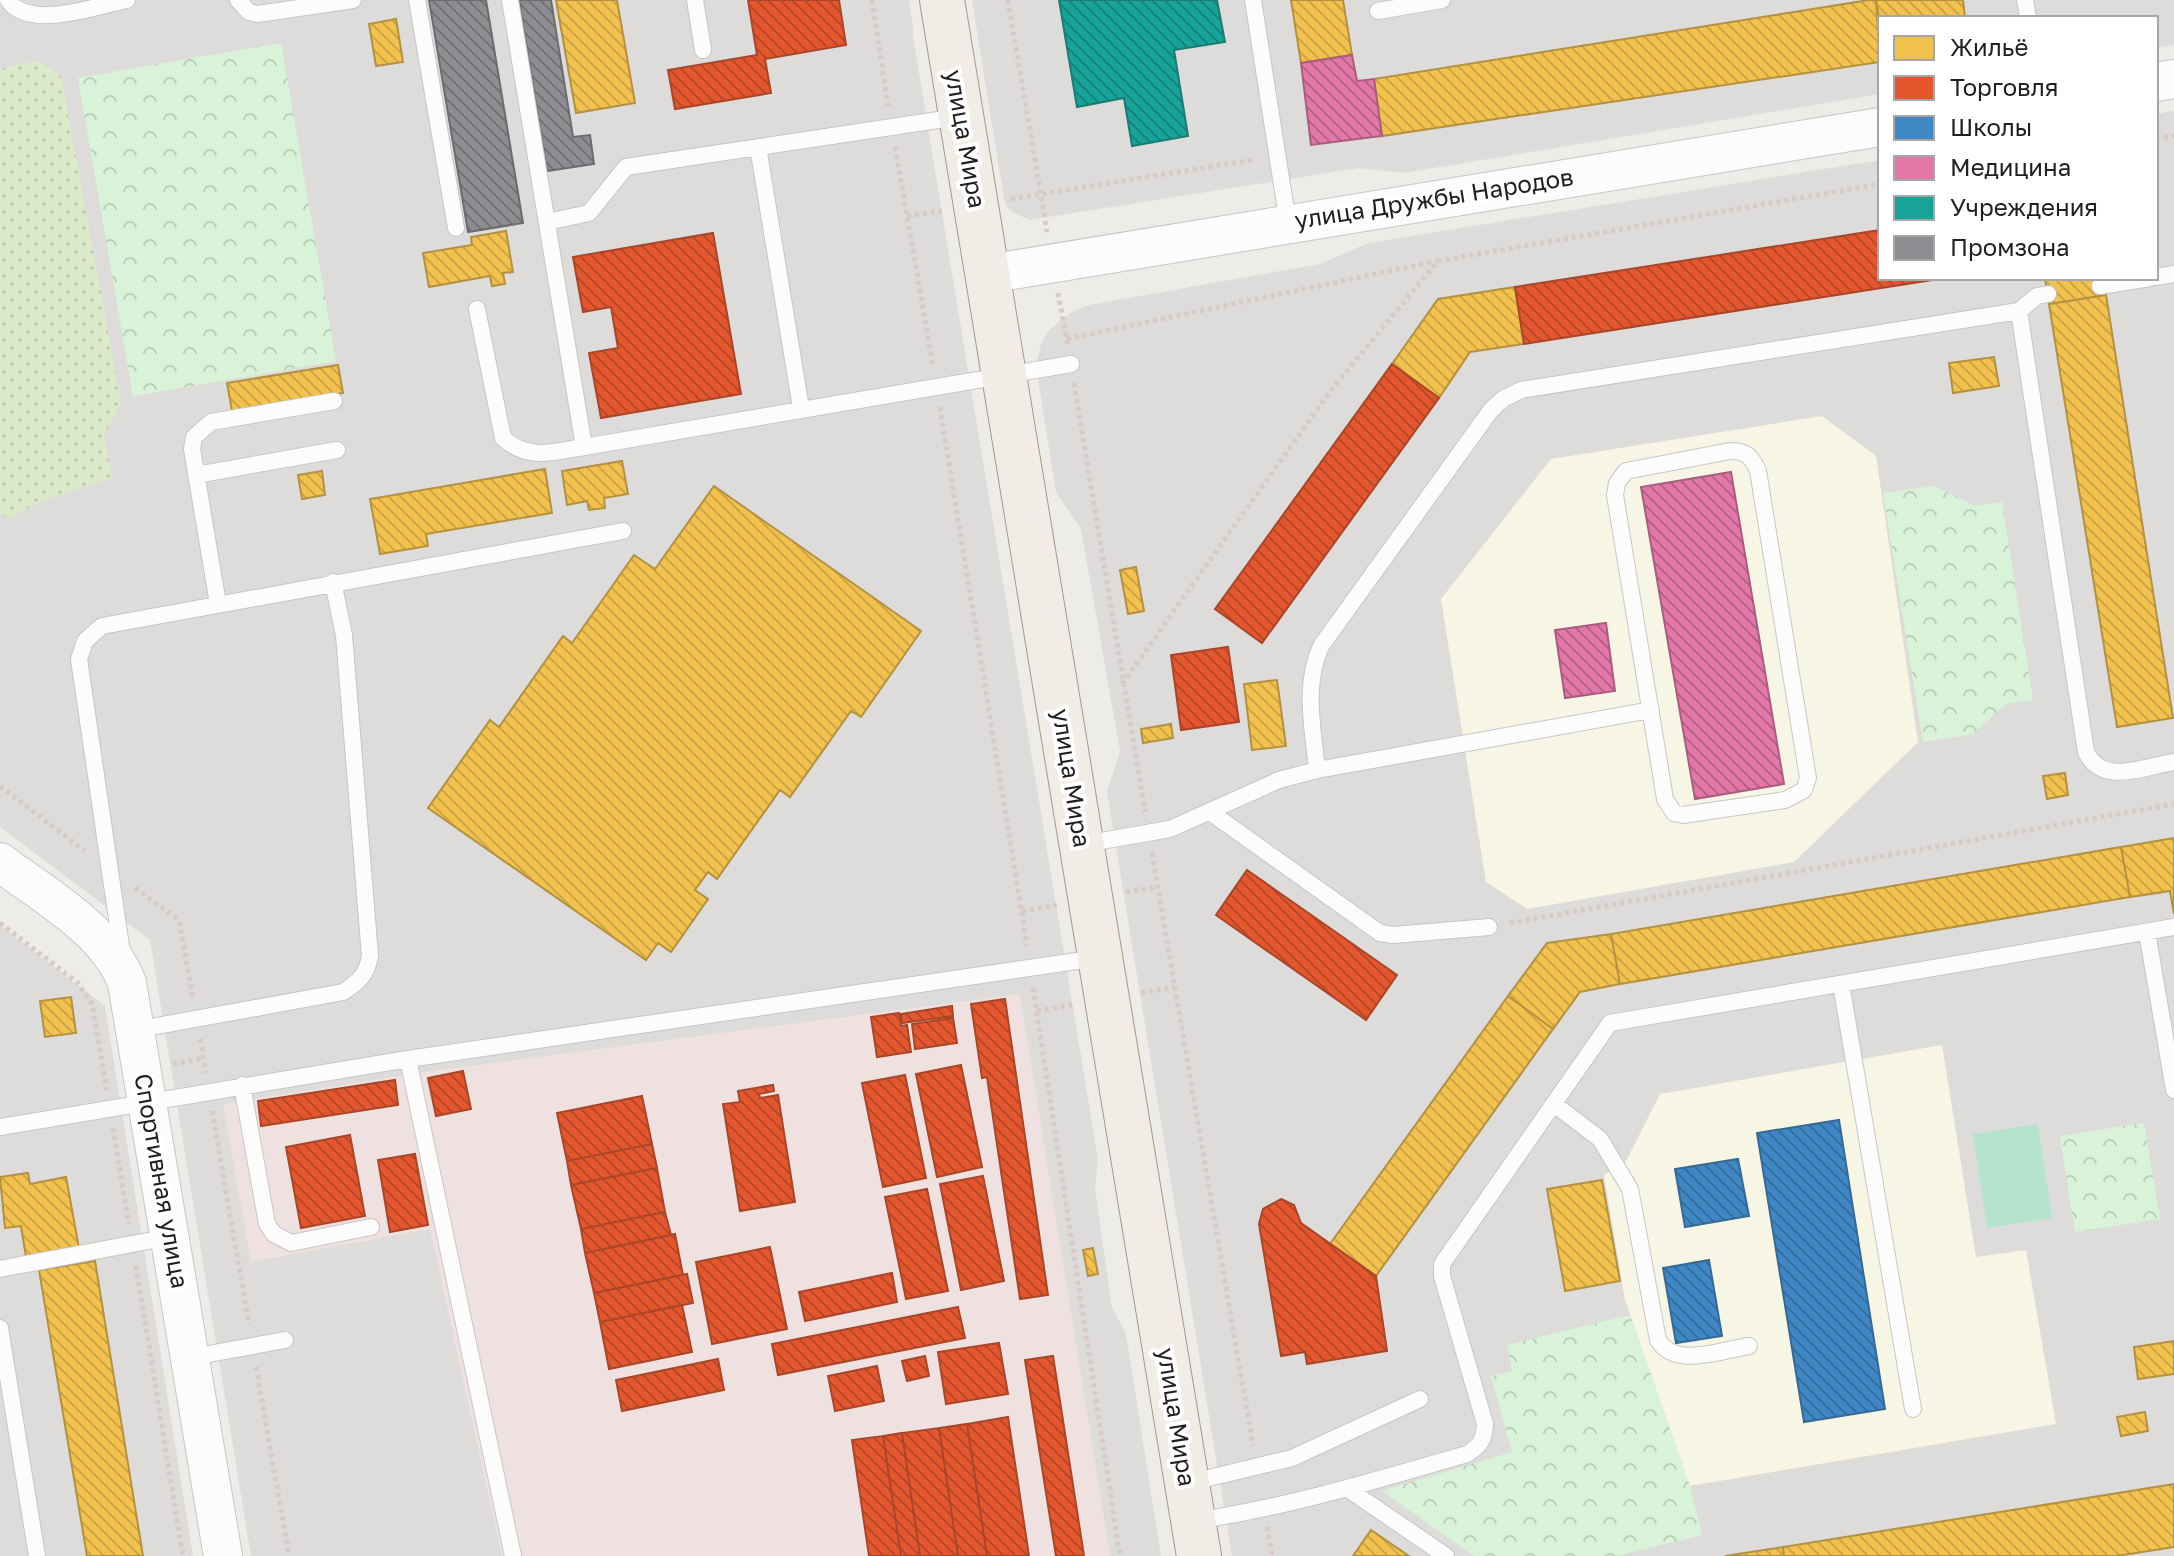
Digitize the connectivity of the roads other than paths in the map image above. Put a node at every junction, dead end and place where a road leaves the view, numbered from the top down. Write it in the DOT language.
graph roads {
  1 [pos="8,0"];
  2 [pos="127,0"];
  3 [pos="238,0"];
  4 [pos="353,0"];
  5 [pos="417,0"];
  6 [pos="510,0"];
  7 [pos="695,0"];
  8 [pos="942,0"];
  9 [pos="1253,0"];
  10 [pos="1442,0"];
  11 [pos="1378,11"];
  12 [pos="703,50"];
  13 [pos="961,116"];
  14 [pos="1878,127"];
  15 [pos="758,147"];
  16 [pos="547,222"];
  17 [pos="1288,223"];
  18 [pos="456,228"];
  19 [pos="988,274"];
  20 [pos="2138,280"];
  21 [pos="2100,286"];
  22 [pos="2048,294"];
  23 [pos="477,309"];
  24 [pos="2019,311"];
  25 [pos="1071,364"];
  26 [pos="1005,375"];
  27 [pos="334,401"];
  28 [pos="801,408"];
  29 [pos="584,447"];
  30 [pos="337,450"];
  31 [pos="196,475"];
  32 [pos="623,531"];
  33 [pos="333,582"];
  34 [pos="218,604"];
  35 [pos="1651,710"];
  36 [pos="2174,762"];
  37 [pos="1317,770"];
  38 [pos="1210,812"];
  39 [pos="1082,844"];
  40 [pos="0,862"];
  41 [pos="1489,927"];
  42 [pos="2174,927"];
  43 [pos="2147,932"];
  44 [pos="1101,957"];
  45 [pos="127,983"];
  46 [pos="1841,984"];
  47 [pos="135,1030"];
  48 [pos="408,1059"];
  49 [pos="242,1085"];
  50 [pos="2174,1090"];
  51 [pos="148,1101"];
  52 [pos="1554,1104"];
  53 [pos="0,1127"];
  54 [pos="371,1227"];
  55 [pos="171,1236"];
  56 [pos="0,1269"];
  57 [pos="0,1328"];
  58 [pos="285,1340"];
  59 [pos="1749,1346"];
  60 [pos="192,1357"];
  61 [pos="1420,1399"];
  62 [pos="1913,1409"];
  63 [pos="1348,1489"];
  64 [pos="1193,1520"];
  65 [pos="37,1556"];
  66 [pos="223,1556"];
  67 [pos="513,1556"];
  68 [pos="1446,1556"];
  1 -- 2 [label="lane"];
  3 -- 4 [label="lane"];
  5 -- 18 [label="lane"];
  6 -- 16 [label="lane"];
  7 -- 12 [label="lane"];
  8 -- 13 [label="main road, улица Мира"];
  9 -- 17 [label="lane"];
  10 -- 11 [label="lane"];
  13 -- 15 [label="lane"];
  13 -- 19 [label="main road, улица Мира"];
  14 -- 17 [label="street, улица Дружбы Народов"];
  15 -- 16 [label="lane"];
  15 -- 28 [label="lane"];
  16 -- 29 [label="lane"];
  17 -- 19 [label="street, улица Дружбы Народов"];
  19 -- 26 [label="main road, улица Мира"];
  20 -- 21 [label="lane"];
  22 -- 24 [label="lane"];
  23 -- 29 [label="lane"];
  24 -- 36 [label="lane"];
  24 -- 37 [label="lane"];
  25 -- 26 [label="lane"];
  26 -- 28 [label="lane"];
  26 -- 39 [label="main road, улица Мира"];
  27 -- 31 [label="lane"];
  28 -- 29 [label="lane"];
  30 -- 31 [label="lane"];
  31 -- 34 [label="lane"];
  32 -- 33 [label="lane"];
  33 -- 34 [label="lane"];
  33 -- 47 [label="lane"];
  34 -- 45 [label="lane"];
  35 -- 35 [label="lane"];
  35 -- 37 [label="lane"];
  37 -- 38 [label="lane"];
  38 -- 39 [label="lane"];
  38 -- 41 [label="lane"];
  39 -- 44 [label="main road, улица Мира"];
  40 -- 45 [label="street, Спортивная улица"];
  42 -- 43 [label="lane"];
  43 -- 46 [label="lane"];
  43 -- 50 [label="lane"];
  44 -- 48 [label="lane"];
  44 -- 64 [label="main road, улица Мира"];
  45 -- 47 [label="street, Спортивная улица"];
  46 -- 52 [label="lane"];
  46 -- 62 [label="lane"];
  47 -- 51 [label="street, Спортивная улица"];
  48 -- 49 [label="lane"];
  48 -- 67 [label="lane"];
  49 -- 51 [label="lane"];
  49 -- 54 [label="lane"];
  51 -- 53 [label="lane"];
  51 -- 55 [label="street, Спортивная улица"];
  52 -- 59 [label="lane"];
  52 -- 63 [label="lane"];
  55 -- 56 [label="lane"];
  55 -- 60 [label="street, Спортивная улица"];
  57 -- 65 [label="lane"];
  58 -- 60 [label="lane"];
  60 -- 66 [label="street, Спортивная улица"];
  61 -- 64 [label="lane"];
  63 -- 64 [label="lane"];
  63 -- 68 [label="lane"];
}
